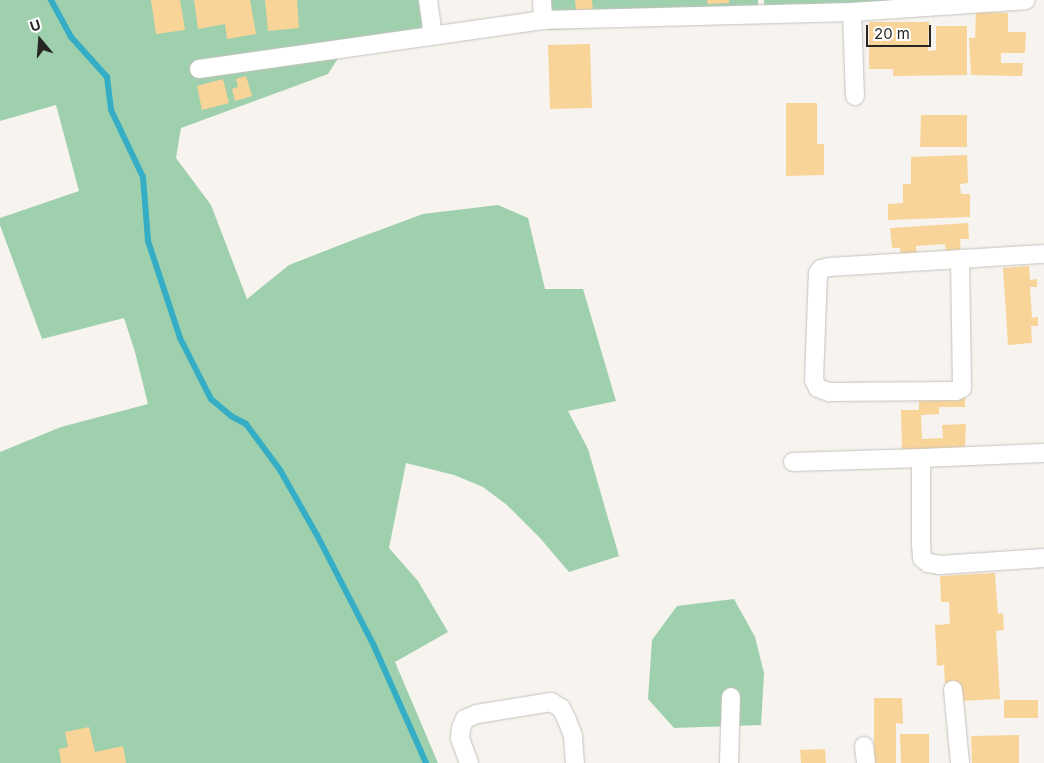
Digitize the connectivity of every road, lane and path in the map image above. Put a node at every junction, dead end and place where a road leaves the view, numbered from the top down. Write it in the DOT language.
graph roads {
  1 [pos="428,0"];
  2 [pos="542,0"];
  3 [pos="1026,0"];
  4 [pos="852,12"];
  5 [pos="543,20"];
  6 [pos="433,34"];
  7 [pos="199,69"];
  8 [pos="855,96"];
  9 [pos="1044,254"];
  10 [pos="960,259"];
  11 [pos="1044,453"];
  12 [pos="921,458"];
  13 [pos="794,462"];
  14 [pos="1044,558"];
  15 [pos="953,690"];
  16 [pos="730,697"];
  17 [pos="469,763"];
  18 [pos="576,763"];
  19 [pos="729,763"];
  20 [pos="960,763"];
  1 -- 6 [label="street"];
  2 -- 5 [label="street"];
  3 -- 4 [label="street"];
  4 -- 5 [label="street"];
  4 -- 8 [label="street"];
  5 -- 6 [label="street"];
  6 -- 7 [label="street"];
  9 -- 10 [label="street"];
  10 -- 10 [label="street"];
  11 -- 12 [label="street"];
  12 -- 13 [label="street"];
  12 -- 14 [label="street"];
  15 -- 20 [label="street"];
  16 -- 19 [label="street"];
  17 -- 18 [label="street"];
}
